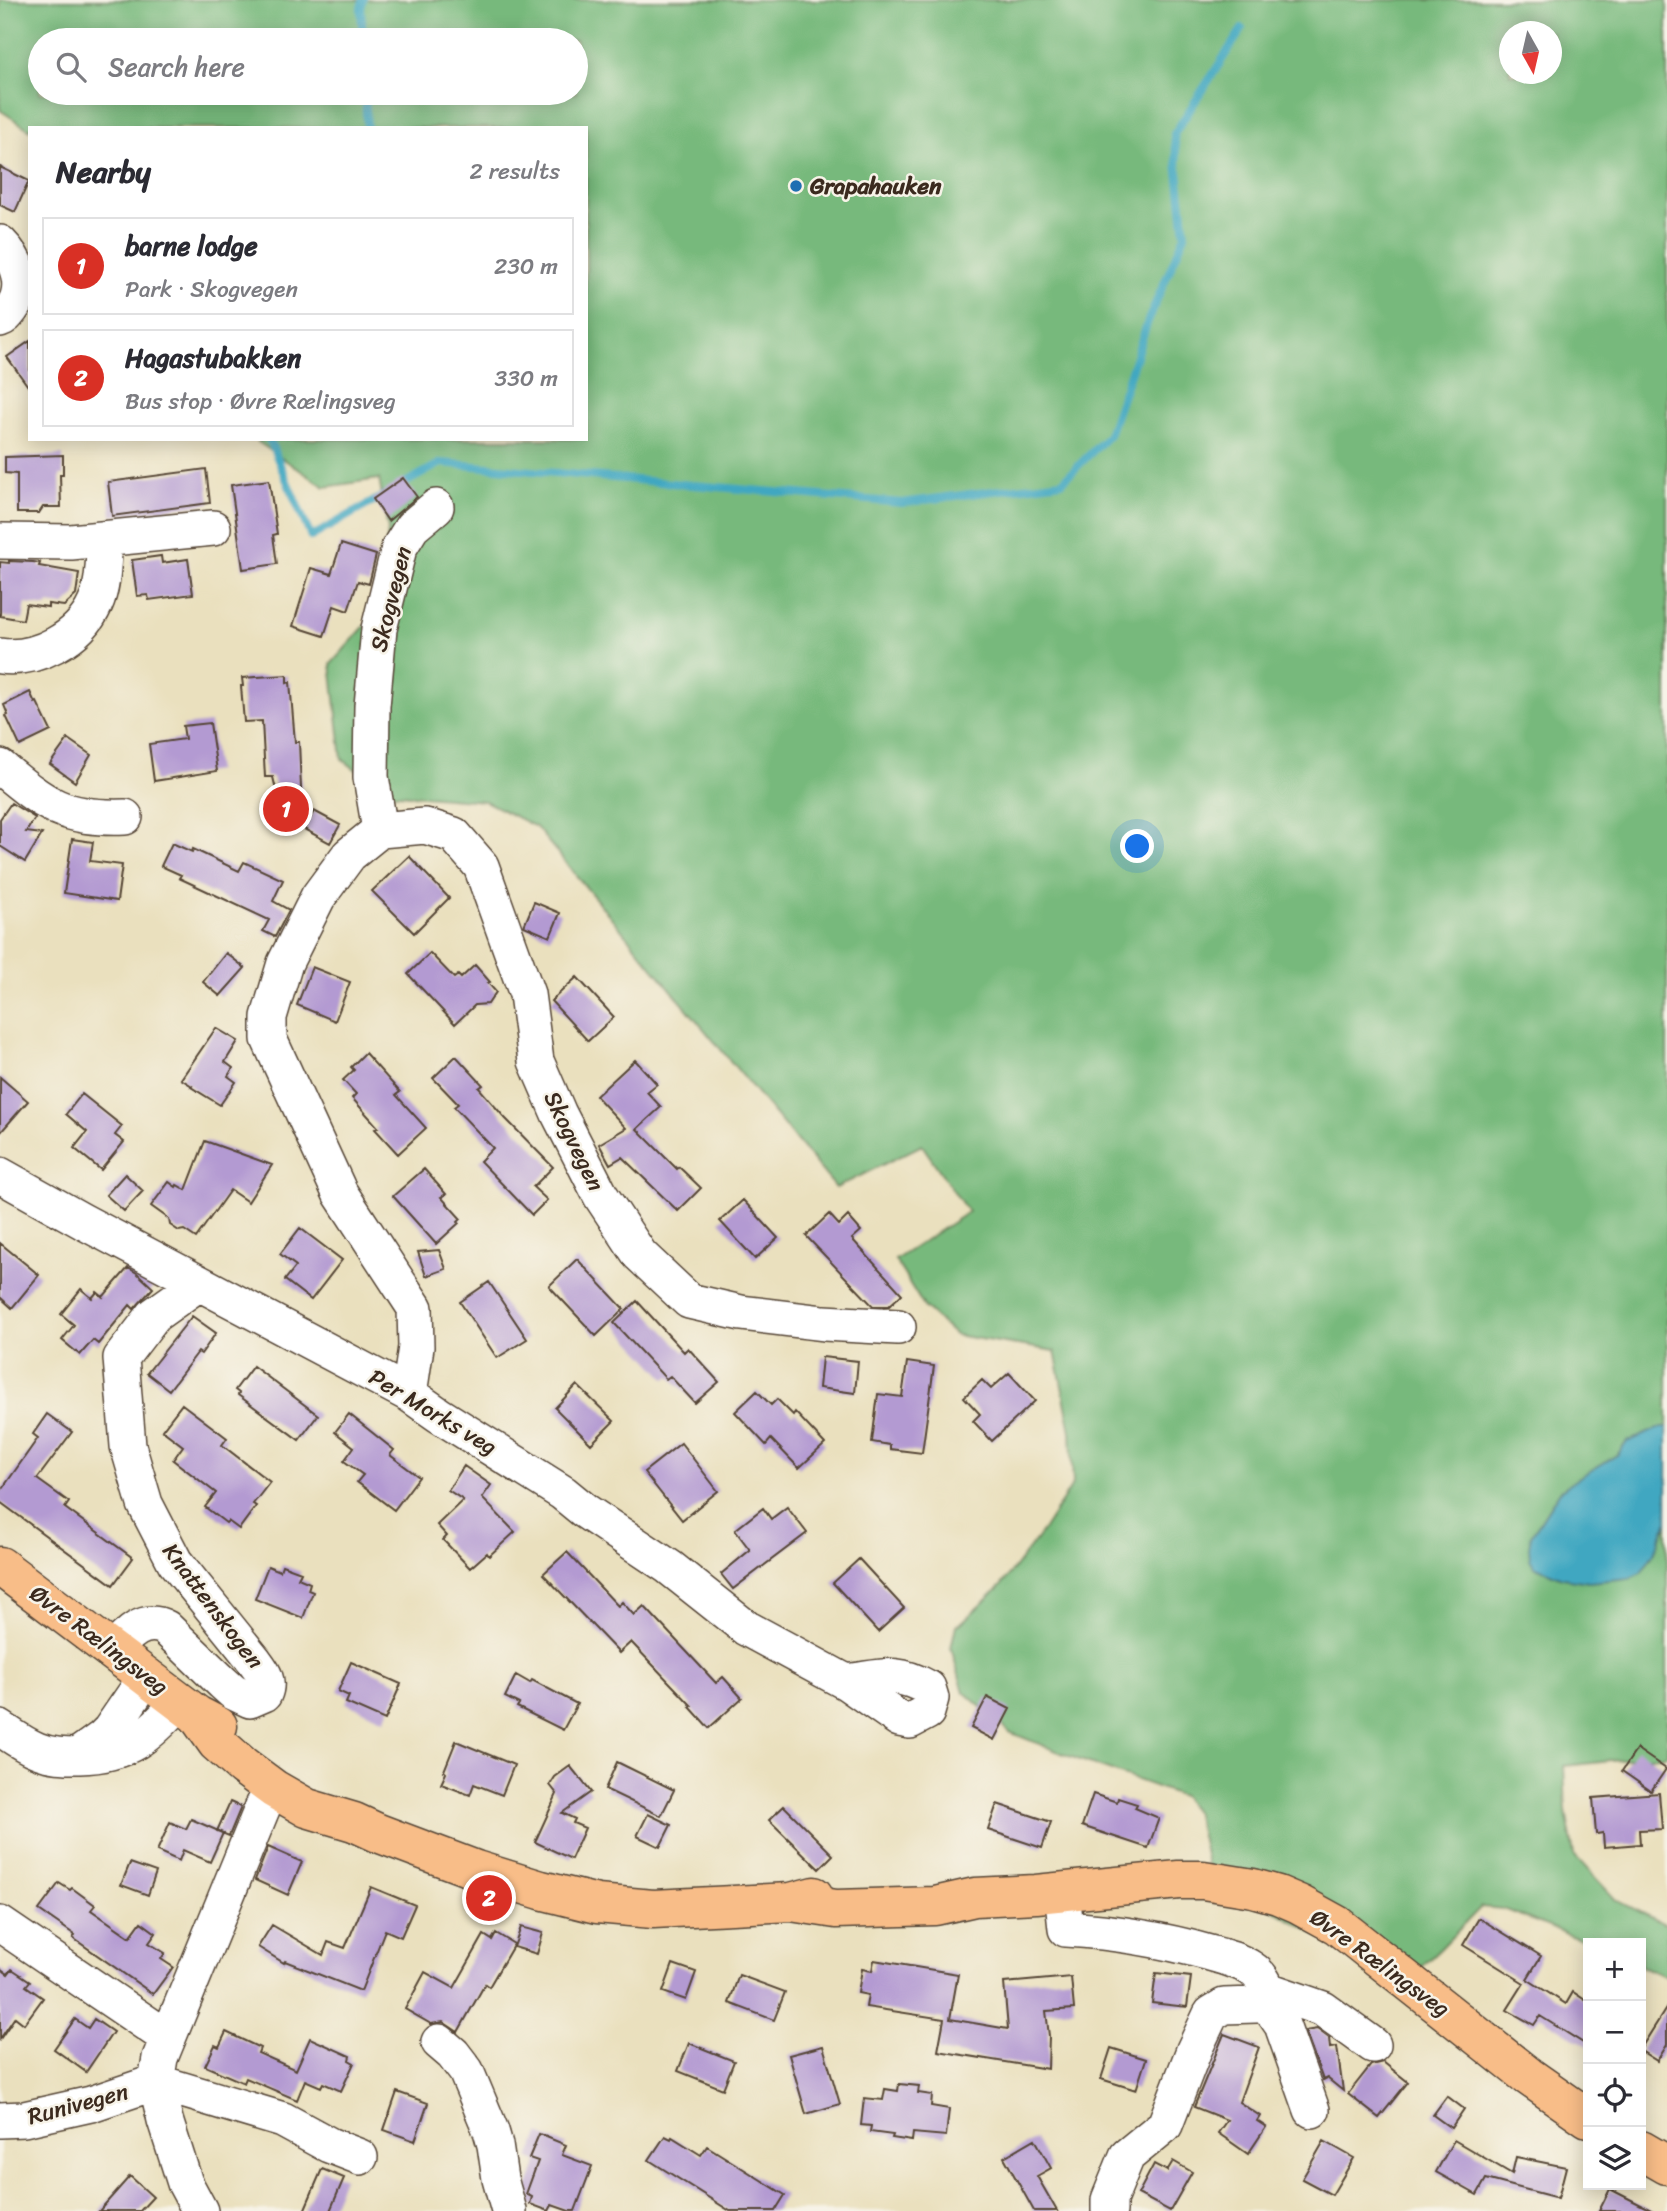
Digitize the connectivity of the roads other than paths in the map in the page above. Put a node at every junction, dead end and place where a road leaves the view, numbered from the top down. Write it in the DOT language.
graph roads {
  1 [pos="0,243"];
  2 [pos="0,319"];
  3 [pos="436,507"];
  4 [pos="213,528"];
  5 [pos="105,539"];
  6 [pos="0,541"];
  7 [pos="0,656"];
  8 [pos="0,767"];
  9 [pos="125,817"];
  10 [pos="380,830"];
  11 [pos="0,1175"];
  12 [pos="199,1283"];
  13 [pos="898,1327"];
  14 [pos="409,1394"];
  15 [pos="0,1566"];
  16 [pos="113,1651"];
  17 [pos="147,1676"];
  18 [pos="846,1682"];
  19 [pos="188,1708"];
  20 [pos="0,1728"];
  21 [pos="77,1756"];
  22 [pos="264,1804"];
  23 [pos="1062,1891"];
  24 [pos="0,1924"];
  25 [pos="1267,1996"];
  26 [pos="168,2038"];
  27 [pos="439,2042"];
  28 [pos="1373,2045"];
  29 [pos="156,2082"];
  30 [pos="1312,2110"];
  31 [pos="1583,2114"];
  32 [pos="0,2120"];
  33 [pos="1646,2153"];
  34 [pos="360,2157"];
  35 [pos="1667,2165"];
  36 [pos="200,2211"];
  37 [pos="509,2211"];
  38 [pos="1109,2211"];
  1 -- 2 [label="street"];
  3 -- 10 [label="street, Skogvegen"];
  4 -- 5 [label="street"];
  5 -- 6 [label="street"];
  5 -- 7 [label="street"];
  8 -- 9 [label="street"];
  10 -- 13 [label="street, Skogvegen"];
  10 -- 14 [label="street"];
  11 -- 12 [label="street, Per Morks veg"];
  12 -- 14 [label="street, Per Morks veg"];
  12 -- 16 [label="street, Knattenskogen"];
  14 -- 18 [label="street, Per Morks veg"];
  15 -- 16 [label="main road, Øvre Rælingsveg"];
  16 -- 17 [label="main road, Øvre Rælingsveg"];
  17 -- 19 [label="main road, Øvre Rælingsveg"];
  17 -- 21 [label="street"];
  19 -- 21 [label="street"];
  19 -- 23 [label="main road, Øvre Rælingsveg"];
  20 -- 21 [label="street"];
  22 -- 26 [label="street"];
  23 -- 25 [label="street"];
  23 -- 31 [label="main road, Øvre Rælingsveg"];
  24 -- 26 [label="street"];
  25 -- 28 [label="street"];
  25 -- 30 [label="street"];
  25 -- 38 [label="street"];
  26 -- 29 [label="street"];
  27 -- 37 [label="street"];
  29 -- 32 [label="street, Runivegen"];
  29 -- 34 [label="street"];
  29 -- 36 [label="street"];
  33 -- 35 [label="main road"];
}
